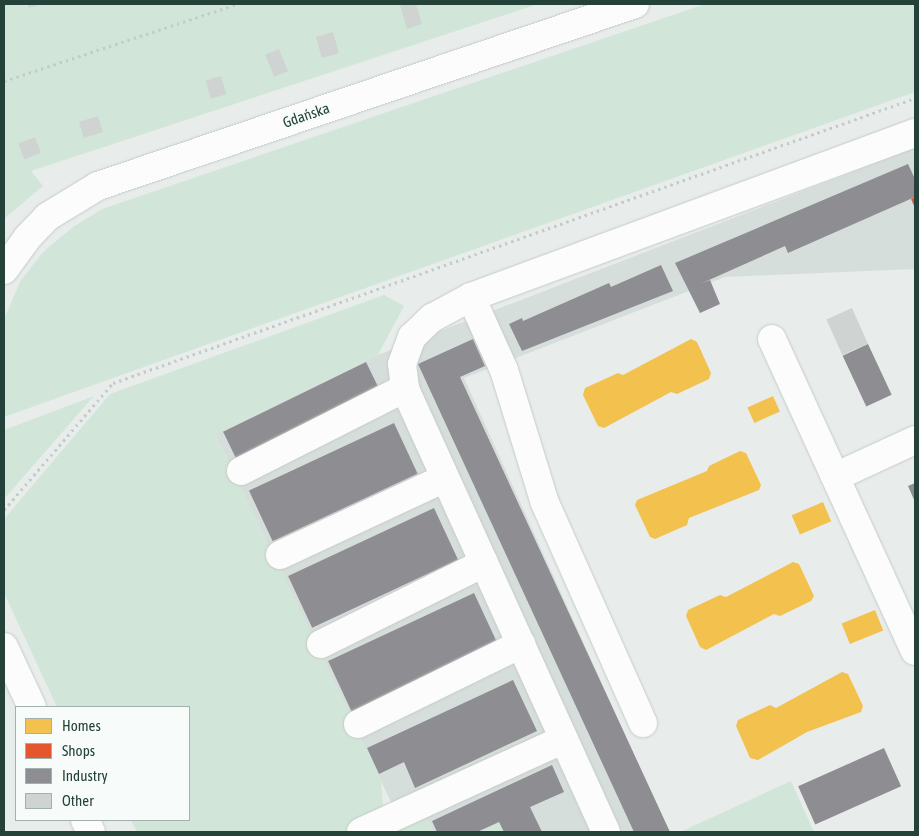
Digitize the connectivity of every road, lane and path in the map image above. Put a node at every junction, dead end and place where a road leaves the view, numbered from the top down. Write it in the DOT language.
graph roads {
  1 [pos="237,4"];
  2 [pos="635,4"];
  3 [pos="4,81"];
  4 [pos="915,98"];
  5 [pos="915,133"];
  6 [pos="4,270"];
  7 [pos="471,297"];
  8 [pos="772,339"];
  9 [pos="405,388"];
  10 [pos="915,440"];
  11 [pos="241,471"];
  12 [pos="835,477"];
  13 [pos="445,478"];
  14 [pos="4,510"];
  15 [pos="280,555"];
  16 [pos="484,563"];
  17 [pos="321,644"];
  18 [pos="520,644"];
  19 [pos="4,647"];
  20 [pos="915,651"];
  21 [pos="32,706"];
  22 [pos="644,723"];
  23 [pos="358,724"];
  24 [pos="564,739"];
  25 [pos="361,832"];
  26 [pos="606,832"];
  1 -- 3 [label="path"];
  2 -- 6 [label="street, Gdańska"];
  4 -- 14 [label="path"];
  5 -- 7 [label="street"];
  7 -- 9 [label="street"];
  7 -- 22 [label="street"];
  8 -- 12 [label="street"];
  9 -- 11 [label="street"];
  9 -- 13 [label="street"];
  10 -- 12 [label="street"];
  12 -- 20 [label="street"];
  13 -- 15 [label="street"];
  13 -- 16 [label="street"];
  16 -- 17 [label="street"];
  16 -- 18 [label="street"];
  18 -- 23 [label="street"];
  18 -- 24 [label="street"];
  19 -- 21 [label="street"];
  24 -- 25 [label="street"];
  24 -- 26 [label="street"];
}
